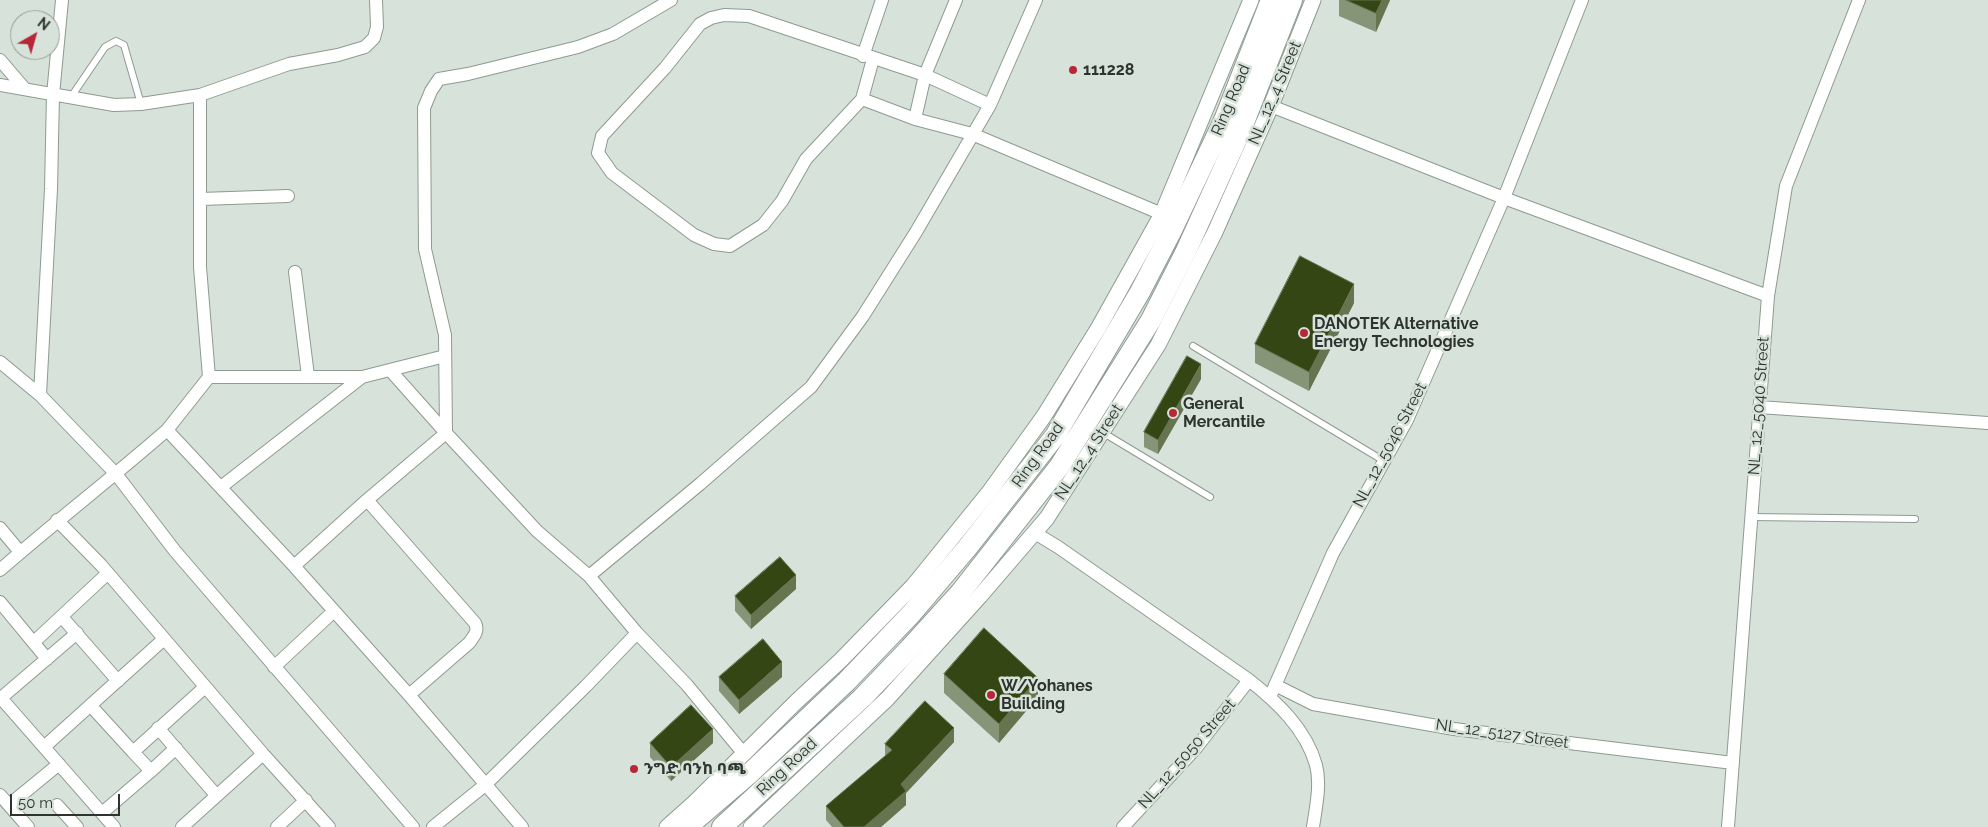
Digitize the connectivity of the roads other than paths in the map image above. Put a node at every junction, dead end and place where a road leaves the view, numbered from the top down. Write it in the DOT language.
graph roads {
  1 [pos="62,0"];
  2 [pos="376,0"];
  3 [pos="672,0"];
  4 [pos="882,0"];
  5 [pos="956,0"];
  6 [pos="1036,0"];
  7 [pos="1251,0"];
  8 [pos="1271,0"];
  9 [pos="1292,0"];
  10 [pos="1313,0"];
  11 [pos="1582,0"];
  12 [pos="1859,0"];
  13 [pos="868,57"];
  14 [pos="0,60"];
  15 [pos="925,75"];
  16 [pos="0,85"];
  17 [pos="24,88"];
  18 [pos="53,95"];
  19 [pos="200,95"];
  20 [pos="70,97"];
  21 [pos="862,99"];
  22 [pos="141,104"];
  23 [pos="990,105"];
  24 [pos="1271,106"];
  25 [pos="915,119"];
  26 [pos="972,134"];
  27 [pos="288,196"];
  28 [pos="1504,198"];
  29 [pos="200,200"];
  30 [pos="1162,214"];
  31 [pos="295,272"];
  32 [pos="1768,296"];
  33 [pos="1193,346"];
  34 [pos="445,356"];
  35 [pos="0,362"];
  36 [pos="390,370"];
  37 [pos="308,376"];
  38 [pos="209,377"];
  39 [pos="362,377"];
  40 [pos="40,395"];
  41 [pos="1759,407"];
  42 [pos="1988,423"];
  43 [pos="167,430"];
  44 [pos="1102,432"];
  45 [pos="446,433"];
  46 [pos="1384,461"];
  47 [pos="116,474"];
  48 [pos="221,487"];
  49 [pos="1210,498"];
  50 [pos="367,500"];
  51 [pos="1751,517"];
  52 [pos="1915,519"];
  53 [pos="57,520"];
  54 [pos="0,528"];
  55 [pos="1034,533"];
  56 [pos="20,552"];
  57 [pos="294,566"];
  58 [pos="0,570"];
  59 [pos="108,573"];
  60 [pos="589,576"];
  61 [pos="0,602"];
  62 [pos="334,611"];
  63 [pos="62,616"];
  64 [pos="78,633"];
  65 [pos="637,633"];
  66 [pos="164,639"];
  67 [pos="34,642"];
  68 [pos="47,659"];
  69 [pos="274,668"];
  70 [pos="1249,680"];
  71 [pos="118,681"];
  72 [pos="205,687"];
  73 [pos="1273,691"];
  74 [pos="409,695"];
  75 [pos="0,698"];
  76 [pos="91,706"];
  77 [pos="158,728"];
  78 [pos="44,747"];
  79 [pos="176,748"];
  80 [pos="134,752"];
  81 [pos="263,754"];
  82 [pos="744,754"];
  83 [pos="1733,763"];
  84 [pos="59,764"];
  85 [pos="151,771"];
  86 [pos="486,784"];
  87 [pos="0,795"];
  88 [pos="216,795"];
  89 [pos="306,800"];
  90 [pos="9,805"];
  91 [pos="57,805"];
  92 [pos="102,813"];
  93 [pos="191,824"];
  94 [pos="28,827"];
  95 [pos="78,827"];
  96 [pos="114,827"];
  97 [pos="277,827"];
  98 [pos="329,827"];
  99 [pos="412,827"];
  100 [pos="433,827"];
  101 [pos="522,827"];
  102 [pos="667,827"];
  103 [pos="687,827"];
  104 [pos="722,827"];
  105 [pos="752,827"];
  106 [pos="1123,827"];
  107 [pos="1314,827"];
  108 [pos="1728,827"];
  1 -- 18 [label="street"];
  2 -- 19 [label="street"];
  3 -- 34 [label="street"];
  4 -- 13 [label="street"];
  5 -- 15 [label="street"];
  6 -- 23 [label="street"];
  7 -- 30 [label="street"];
  8 -- 103 [label="highway, Ring Road"];
  9 -- 104 [label="highway, Ring Road"];
  10 -- 24 [label="street, NL_12_4 Street"];
  11 -- 28 [label="street, NL_12_5046 Street"];
  12 -- 32 [label="street, NL_12_5040 Street"];
  13 -- 15 [label="street"];
  13 -- 21 [label="street"];
  13 -- 21 [label="street"];
  14 -- 17 [label="street"];
  15 -- 23 [label="street"];
  15 -- 25 [label="street"];
  16 -- 17 [label="street"];
  17 -- 18 [label="street"];
  18 -- 20 [label="street"];
  18 -- 40 [label="street"];
  19 -- 22 [label="street"];
  19 -- 29 [label="street"];
  20 -- 22 [label="street"];
  20 -- 22 [label="lane"];
  21 -- 25 [label="street"];
  23 -- 26 [label="street"];
  24 -- 28 [label="street"];
  24 -- 44 [label="street, NL_12_4 Street"];
  25 -- 26 [label="street"];
  26 -- 30 [label="street"];
  26 -- 60 [label="street"];
  27 -- 29 [label="street"];
  28 -- 32 [label="street"];
  28 -- 46 [label="street, NL_12_5046 Street"];
  29 -- 38 [label="street"];
  30 -- 82 [label="street"];
  31 -- 37 [label="street"];
  32 -- 41 [label="street, NL_12_5040 Street"];
  33 -- 46 [label="lane"];
  34 -- 36 [label="street"];
  34 -- 45 [label="street"];
  35 -- 40 [label="street"];
  36 -- 39 [label="street"];
  36 -- 45 [label="street"];
  37 -- 38 [label="street"];
  37 -- 39 [label="street"];
  38 -- 43 [label="street"];
  39 -- 48 [label="street"];
  40 -- 47 [label="street"];
  41 -- 42 [label="street"];
  41 -- 51 [label="street, NL_12_5040 Street"];
  43 -- 47 [label="street"];
  43 -- 48 [label="street"];
  44 -- 49 [label="lane"];
  44 -- 55 [label="street, NL_12_4 Street"];
  45 -- 50 [label="street"];
  45 -- 60 [label="street"];
  46 -- 73 [label="street, NL_12_5046 Street"];
  47 -- 53 [label="street"];
  47 -- 69 [label="street"];
  48 -- 57 [label="street"];
  50 -- 57 [label="street"];
  50 -- 74 [label="street"];
  51 -- 52 [label="lane"];
  51 -- 83 [label="street, NL_12_5040 Street"];
  53 -- 56 [label="street"];
  53 -- 59 [label="street"];
  54 -- 56 [label="street"];
  55 -- 70 [label="street"];
  55 -- 105 [label="street, NL_12_4 Street"];
  56 -- 58 [label="street"];
  57 -- 62 [label="street"];
  59 -- 63 [label="street"];
  59 -- 66 [label="street"];
  60 -- 65 [label="street"];
  61 -- 67 [label="street"];
  62 -- 69 [label="street"];
  62 -- 74 [label="street"];
  63 -- 64 [label="street"];
  63 -- 67 [label="street"];
  64 -- 68 [label="street"];
  64 -- 71 [label="street"];
  65 -- 82 [label="street"];
  65 -- 86 [label="street"];
  66 -- 71 [label="street"];
  66 -- 72 [label="street"];
  67 -- 68 [label="street"];
  68 -- 75 [label="street"];
  69 -- 99 [label="street"];
  70 -- 73 [label="street"];
  70 -- 106 [label="street, NL_12_5050 Street"];
  71 -- 76 [label="street"];
  72 -- 77 [label="street"];
  72 -- 81 [label="street"];
  73 -- 83 [label="street, NL_12_5127 Street"];
  73 -- 107 [label="street"];
  74 -- 86 [label="street"];
  75 -- 78 [label="street"];
  76 -- 78 [label="street"];
  76 -- 80 [label="street"];
  77 -- 79 [label="street"];
  77 -- 80 [label="street"];
  78 -- 84 [label="street"];
  79 -- 85 [label="street"];
  79 -- 88 [label="street"];
  80 -- 85 [label="street"];
  81 -- 88 [label="street"];
  81 -- 89 [label="street"];
  82 -- 102 [label="street"];
  83 -- 108 [label="street, NL_12_5040 Street"];
  84 -- 90 [label="street"];
  84 -- 92 [label="street"];
  85 -- 92 [label="street"];
  86 -- 100 [label="street"];
  86 -- 101 [label="street"];
  87 -- 90 [label="street"];
  88 -- 93 [label="street"];
  89 -- 97 [label="street"];
  89 -- 98 [label="street"];
  90 -- 94 [label="street"];
  91 -- 95 [label="street"];
  92 -- 96 [label="street"];
}
